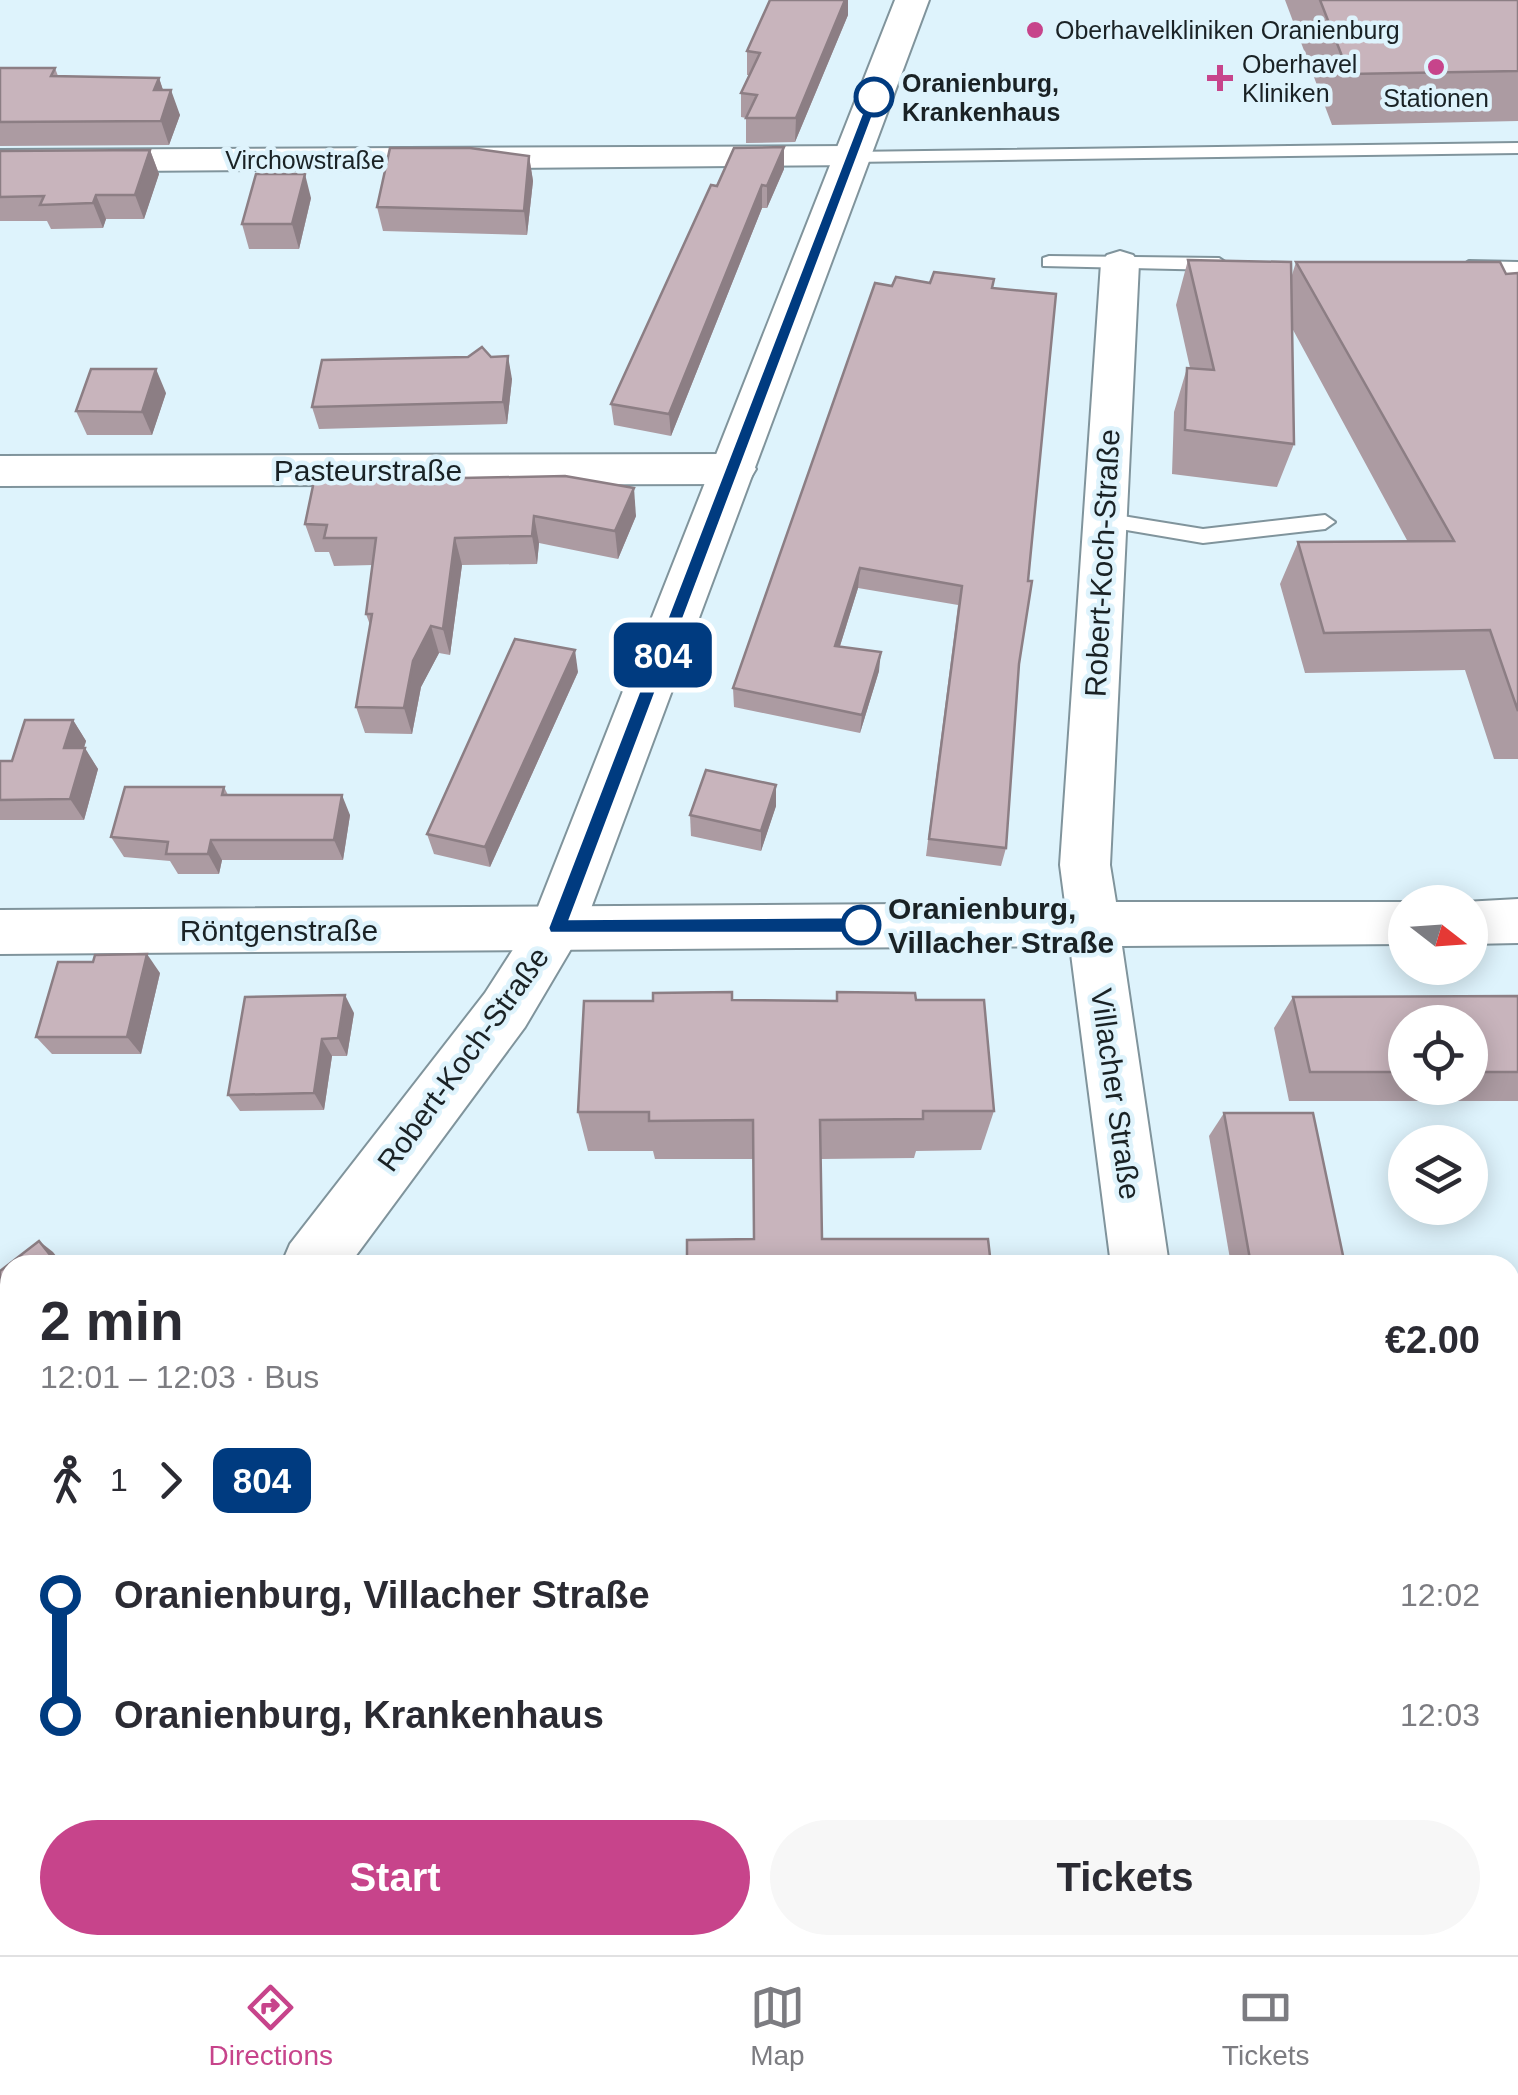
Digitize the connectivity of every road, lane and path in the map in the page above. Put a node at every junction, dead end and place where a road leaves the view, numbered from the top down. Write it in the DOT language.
graph roads {
  1 [pos="912,0"];
  2 [pos="1518,131"];
  3 [pos="1518,148"];
  4 [pos="1436,149"];
  5 [pos="850,157"];
  6 [pos="0,161"];
  7 [pos="1050,262"];
  8 [pos="1120,263"];
  9 [pos="1246,264"];
  10 [pos="1440,267"];
  11 [pos="1518,268"];
  12 [pos="735,468"];
  13 [pos="0,471"];
  14 [pos="1104,520"];
  15 [pos="1326,522"];
  16 [pos="1518,921"];
  17 [pos="1388,922"];
  18 [pos="1488,922"];
  19 [pos="1092,924"];
  20 [pos="557,928"];
  21 [pos="0,932"];
  22 [pos="320,1255"];
  23 [pos="1139,1255"];
  1 -- 5 [label="street, Robert-Koch-Straße"];
  2 -- 4 [label="lane"];
  3 -- 4 [label="lane"];
  4 -- 5 [label="lane"];
  5 -- 6 [label="street, Virchowstraße"];
  5 -- 12 [label="street, Robert-Koch-Straße"];
  7 -- 8 [label="lane"];
  8 -- 9 [label="lane"];
  8 -- 14 [label="street, Robert-Koch-Straße"];
  10 -- 11 [label="lane"];
  12 -- 13 [label="street, Pasteurstraße"];
  12 -- 20 [label="street, Robert-Koch-Straße"];
  14 -- 15 [label="lane"];
  14 -- 19 [label="street, Robert-Koch-Straße"];
  16 -- 18 [label="street"];
  17 -- 19 [label="street"];
  19 -- 20 [label="street"];
  19 -- 23 [label="street, Villacher Straße"];
  20 -- 21 [label="street, Röntgenstraße"];
  20 -- 22 [label="street, Robert-Koch-Straße"];
}
